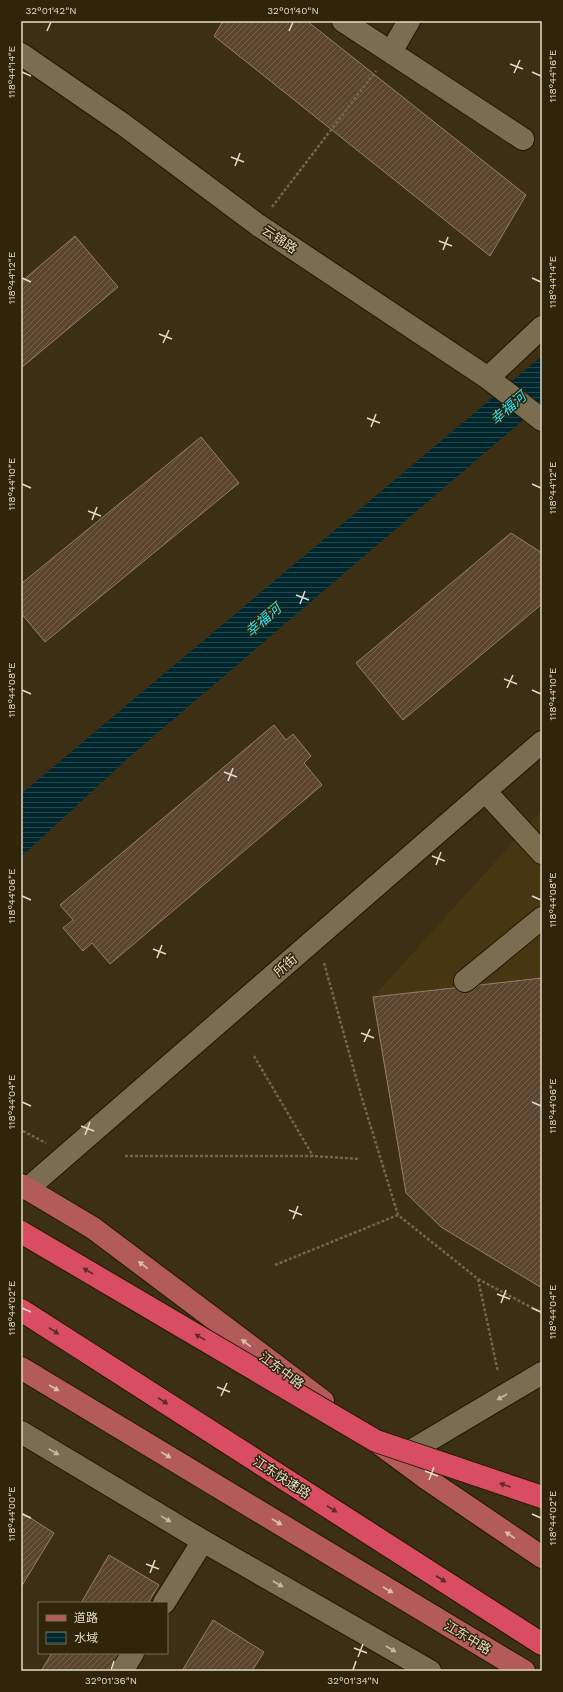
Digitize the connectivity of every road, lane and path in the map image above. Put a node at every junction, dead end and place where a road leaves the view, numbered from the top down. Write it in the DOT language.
graph roads {
  1 [pos="343,21"];
  2 [pos="409,21"];
  3 [pos="391,52"];
  4 [pos="21,54"];
  5 [pos="523,139"];
  6 [pos="258,225"];
  7 [pos="542,327"];
  8 [pos="488,378"];
  9 [pos="542,420"];
  10 [pos="542,742"];
  11 [pos="485,791"];
  12 [pos="542,852"];
  13 [pos="542,918"];
  14 [pos="317,938"];
  15 [pos="466,981"];
  16 [pos="254,1056"];
  17 [pos="125,1156"];
  18 [pos="314,1156"];
  19 [pos="360,1159"];
  20 [pos="24,1187"];
  21 [pos="398,1215"];
  22 [pos="21,1232"];
  23 [pos="275,1265"];
  24 [pos="478,1279"];
  25 [pos="21,1310"];
  26 [pos="542,1313"];
  27 [pos="21,1368"];
  28 [pos="540,1377"];
  29 [pos="503,1396"];
  30 [pos="21,1432"];
  31 [pos="399,1458"];
  32 [pos="542,1497"];
  33 [pos="203,1541"];
  34 [pos="542,1557"];
  35 [pos="165,1602"];
  36 [pos="542,1644"];
  37 [pos="132,1654"];
  38 [pos="122,1671"];
  39 [pos="430,1671"];
  40 [pos="524,1671"];
  1 -- 3 [label="street"];
  2 -- 3 [label="street"];
  3 -- 5 [label="street"];
  3 -- 6 [label="path"];
  4 -- 6 [label="street, 云锦路"];
  6 -- 8 [label="street, 云锦路"];
  7 -- 8 [label="street"];
  8 -- 9 [label="street, 云锦路"];
  10 -- 11 [label="street, 所街"];
  11 -- 12 [label="street"];
  11 -- 14 [label="street, 所街"];
  13 -- 15 [label="street"];
  14 -- 20 [label="street, 所街"];
  14 -- 21 [label="path"];
  16 -- 18 [label="path"];
  17 -- 18 [label="path"];
  18 -- 19 [label="path"];
  31 -- 20 [label="main road, 江东中路, one-way"];
  21 -- 23 [label="path"];
  21 -- 24 [label="path"];
  32 -- 22 [label="highway, one-way, bridge"];
  24 -- 26 [label="path"];
  24 -- 29 [label="path"];
  25 -- 36 [label="highway, 江东快速路, one-way"];
  27 -- 40 [label="main road, 江东中路, one-way"];
  28 -- 29 [label="street"];
  29 -- 31 [label="street, one-way"];
  30 -- 33 [label="street, one-way"];
  34 -- 31 [label="main road, 江东中路, one-way"];
  33 -- 35 [label="street"];
  33 -- 39 [label="street, one-way"];
  37 -- 38 [label="street"];
}
